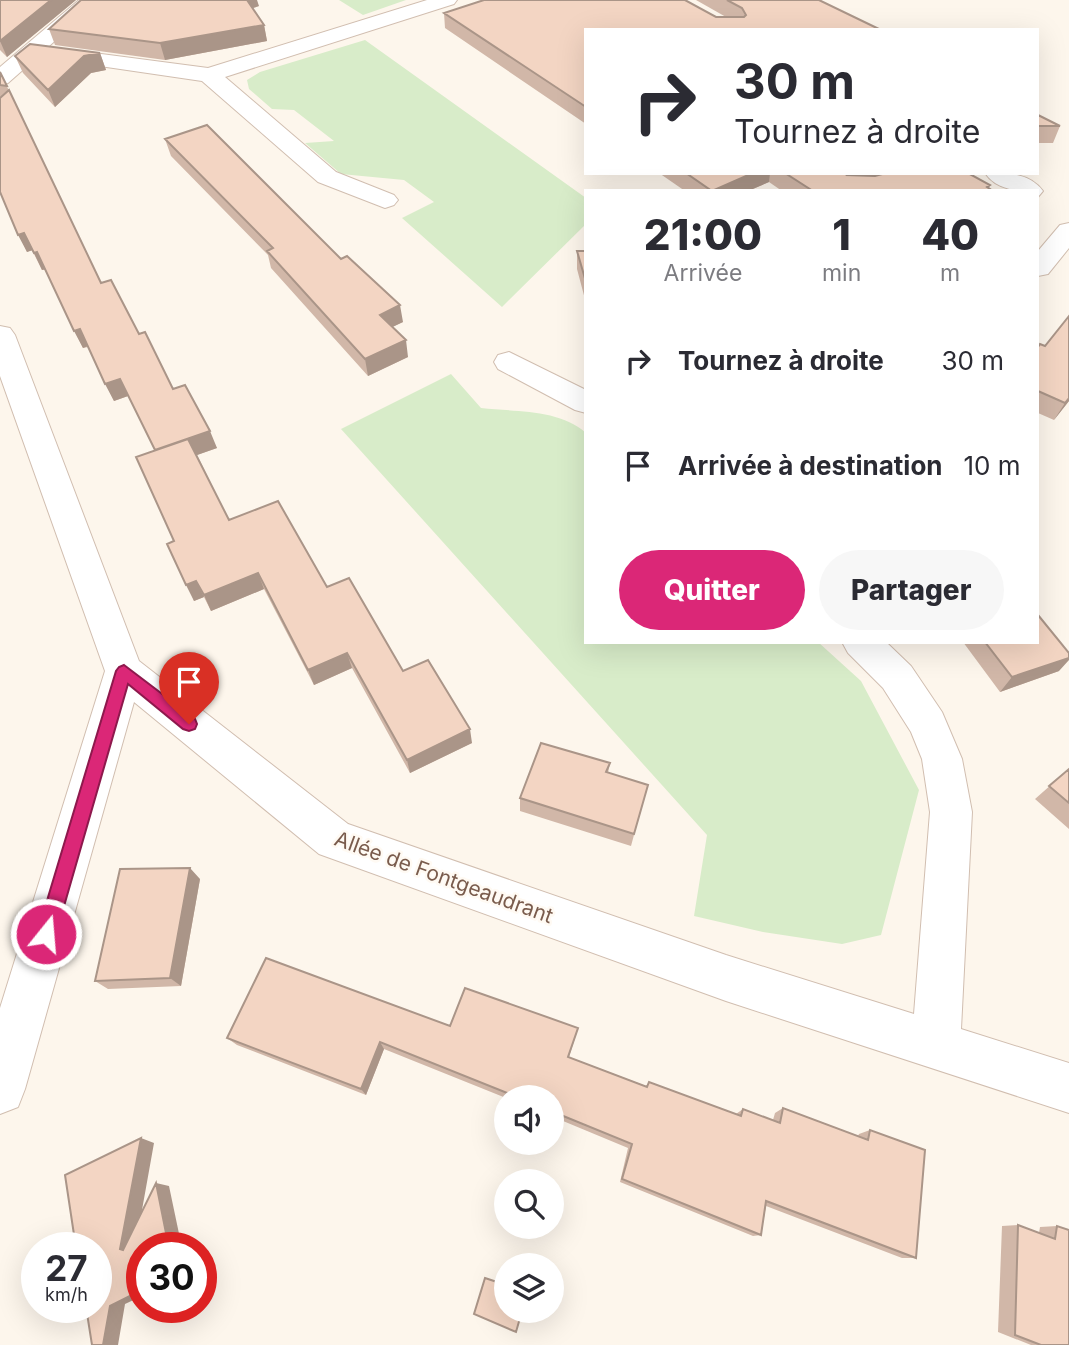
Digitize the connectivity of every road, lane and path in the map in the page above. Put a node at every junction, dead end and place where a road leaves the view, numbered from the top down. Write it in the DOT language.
graph roads {
  1 [pos="91,0"];
  2 [pos="447,0"];
  3 [pos="33,51"];
  4 [pos="209,75"];
  5 [pos="0,78"];
  6 [pos="1001,175"];
  7 [pos="1027,189"];
  8 [pos="385,200"];
  9 [pos="1069,231"];
  10 [pos="1039,267"];
  11 [pos="0,335"];
  12 [pos="509,362"];
  13 [pos="584,401"];
  14 [pos="864,644"];
  15 [pos="124,671"];
  16 [pos="936,1046"];
  17 [pos="1069,1088"];
  18 [pos="0,1089"];
  1 -- 3 [label="street"];
  2 -- 4 [label="street"];
  3 -- 4 [label="street"];
  3 -- 5 [label="street"];
  4 -- 8 [label="street"];
  6 -- 7 [label="street"];
  9 -- 10 [label="street"];
  11 -- 15 [label="street"];
  12 -- 13 [label="street"];
  14 -- 16 [label="street"];
  15 -- 16 [label="street, Allée de Fontgeaudrant"];
  15 -- 18 [label="street"];
  16 -- 17 [label="street, Allée de Fontgeaudrant"];
}
